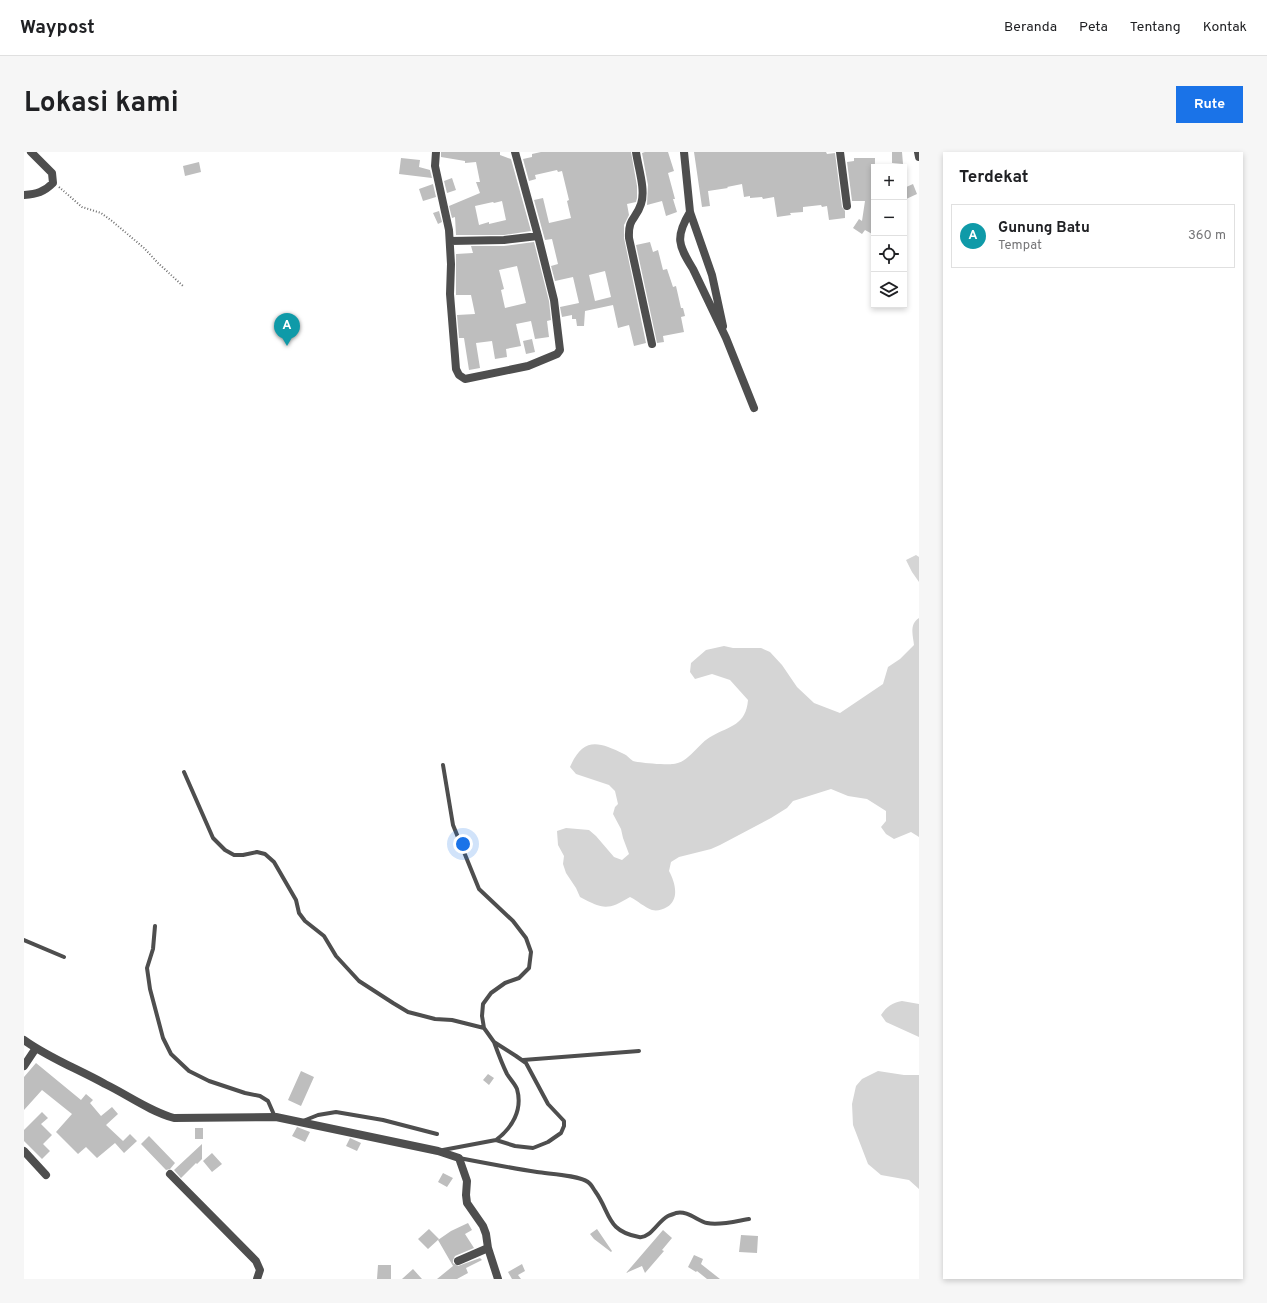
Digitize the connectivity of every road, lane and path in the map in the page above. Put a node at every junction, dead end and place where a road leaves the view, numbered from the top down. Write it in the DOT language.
graph roads {
  1 [pos="32,152"];
  2 [pos="436,152"];
  3 [pos="515,152"];
  4 [pos="636,152"];
  5 [pos="684,152"];
  6 [pos="840,152"];
  7 [pos="918,152"];
  8 [pos="919,157"];
  9 [pos="53,183"];
  10 [pos="24,195"];
  11 [pos="847,206"];
  12 [pos="690,212"];
  13 [pos="538,236"];
  14 [pos="450,241"];
  15 [pos="183,286"];
  16 [pos="726,338"];
  17 [pos="652,344"];
  18 [pos="754,408"];
  19 [pos="443,766"];
  20 [pos="184,772"];
  21 [pos="155,926"];
  22 [pos="24,940"];
  23 [pos="64,957"];
  24 [pos="484,1028"];
  25 [pos="24,1040"];
  26 [pos="494,1042"];
  27 [pos="36,1048"];
  28 [pos="639,1051"];
  29 [pos="522,1060"];
  30 [pos="24,1066"];
  31 [pos="276,1117"];
  32 [pos="299,1122"];
  33 [pos="437,1134"];
  34 [pos="496,1140"];
  35 [pos="24,1151"];
  36 [pos="438,1151"];
  37 [pos="459,1158"];
  38 [pos="170,1174"];
  39 [pos="46,1175"];
  40 [pos="749,1219"];
  41 [pos="488,1248"];
  42 [pos="458,1261"];
  43 [pos="257,1279"];
  44 [pos="498,1279"];
  1 -- 9 [label="street"];
  2 -- 14 [label="street"];
  3 -- 13 [label="street"];
  4 -- 17 [label="street"];
  5 -- 12 [label="street"];
  6 -- 11 [label="street"];
  7 -- 8 [label="street"];
  9 -- 10 [label="street"];
  9 -- 15 [label="path"];
  12 -- 16 [label="street"];
  12 -- 16 [label="street"];
  13 -- 14 [label="street"];
  13 -- 14 [label="street"];
  16 -- 18 [label="street"];
  19 -- 24 [label="lane"];
  20 -- 24 [label="lane"];
  21 -- 31 [label="lane"];
  22 -- 23 [label="lane"];
  24 -- 26 [label="lane"];
  25 -- 27 [label="street"];
  26 -- 29 [label="lane"];
  26 -- 34 [label="lane"];
  27 -- 30 [label="street"];
  27 -- 31 [label="street"];
  28 -- 29 [label="lane"];
  29 -- 34 [label="lane"];
  31 -- 32 [label="street"];
  32 -- 33 [label="lane"];
  32 -- 36 [label="street"];
  34 -- 36 [label="lane"];
  35 -- 39 [label="street"];
  36 -- 37 [label="street"];
  37 -- 40 [label="lane"];
  37 -- 41 [label="street"];
  38 -- 43 [label="street"];
  41 -- 42 [label="street"];
  41 -- 44 [label="street"];
}
